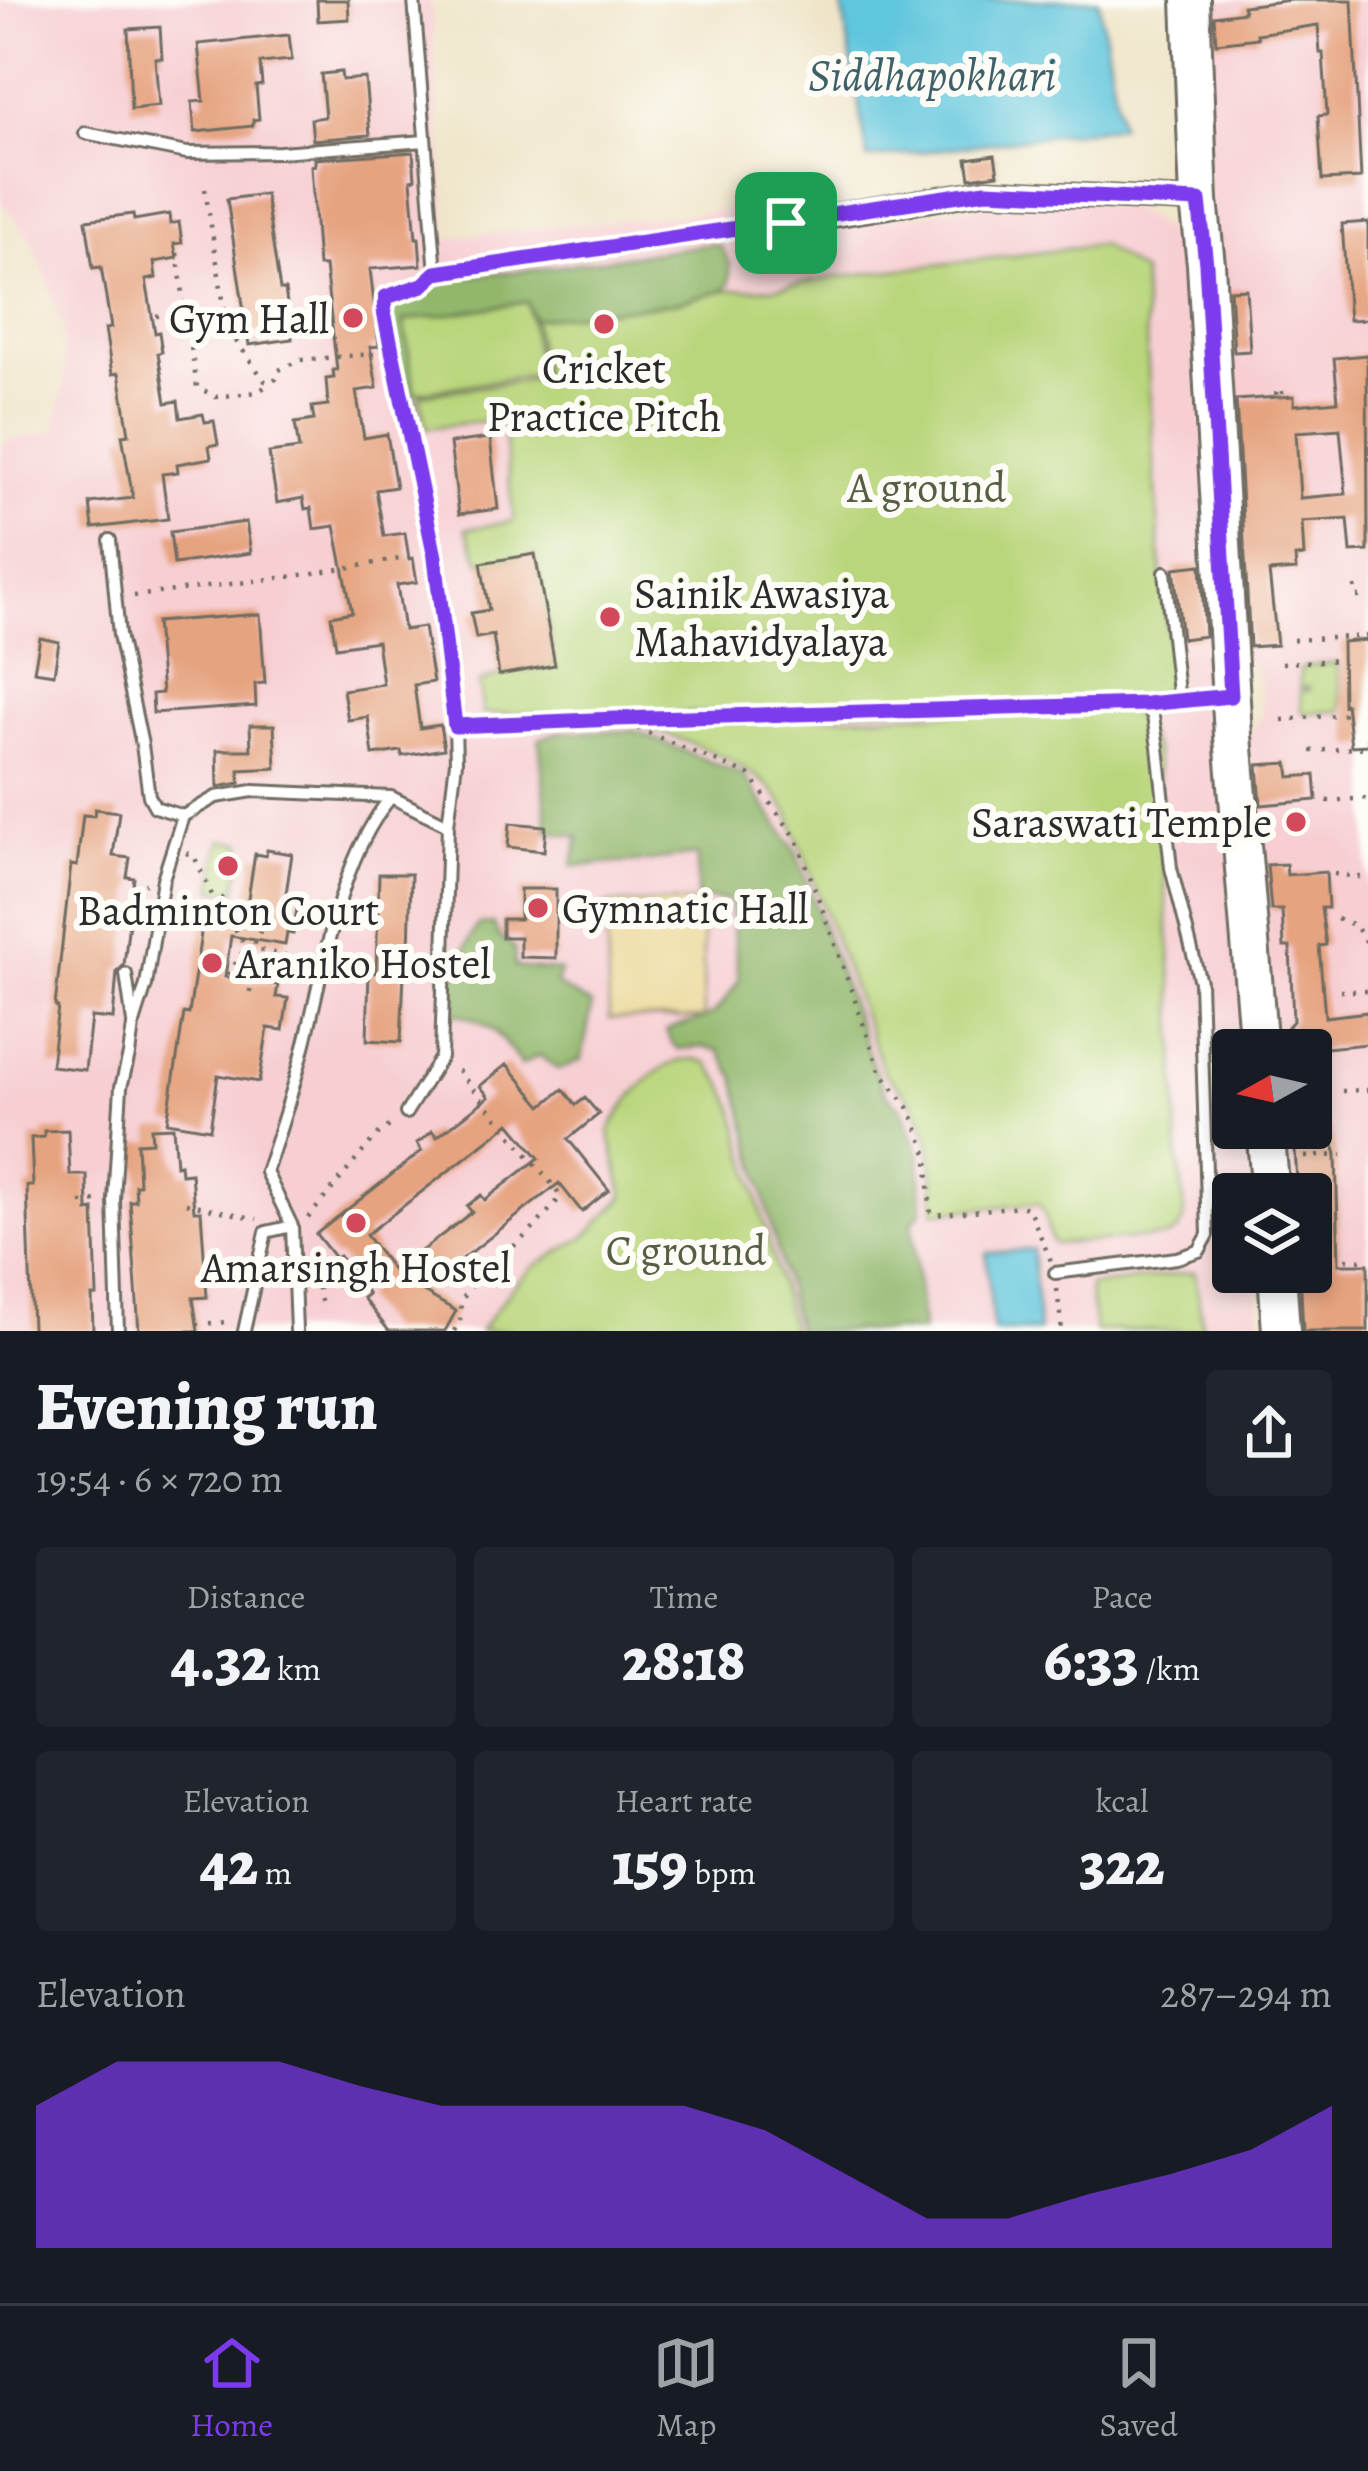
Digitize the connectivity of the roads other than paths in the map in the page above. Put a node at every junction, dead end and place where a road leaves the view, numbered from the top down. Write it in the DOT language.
graph roads {
  1 [pos="414,0"];
  2 [pos="1191,0"];
  3 [pos="85,133"];
  4 [pos="425,141"];
  5 [pos="1199,201"];
  6 [pos="786,223"];
  7 [pos="436,273"];
  8 [pos="110,540"];
  9 [pos="1165,572"];
  10 [pos="1179,702"];
  11 [pos="1146,704"];
  12 [pos="391,797"];
  13 [pos="183,816"];
  14 [pos="448,825"];
  15 [pos="126,974"];
  16 [pos="133,1026"];
  17 [pos="1257,1029"];
  18 [pos="406,1113"];
  19 [pos="298,1229"];
  20 [pos="1055,1273"];
  21 [pos="1278,1293"];
  22 [pos="246,1326"];
  23 [pos="118,1331"];
  24 [pos="296,1331"];
  25 [pos="1281,1331"];
  1 -- 4 [label="lane"];
  2 -- 5 [label="main road"];
  3 -- 4 [label="lane"];
  4 -- 7 [label="lane"];
  5 -- 6 [label="street"];
  5 -- 17 [label="main road"];
  6 -- 7 [label="lane"];
  7 -- 14 [label="lane"];
  8 -- 13 [label="lane"];
  9 -- 10 [label="lane"];
  11 -- 20 [label="lane"];
  12 -- 13 [label="lane"];
  12 -- 14 [label="lane"];
  12 -- 19 [label="lane"];
  13 -- 16 [label="lane"];
  14 -- 18 [label="lane"];
  15 -- 16 [label="lane"];
  16 -- 23 [label="lane"];
  19 -- 22 [label="lane"];
  19 -- 24 [label="lane"];
  21 -- 25 [label="main road"];
}
